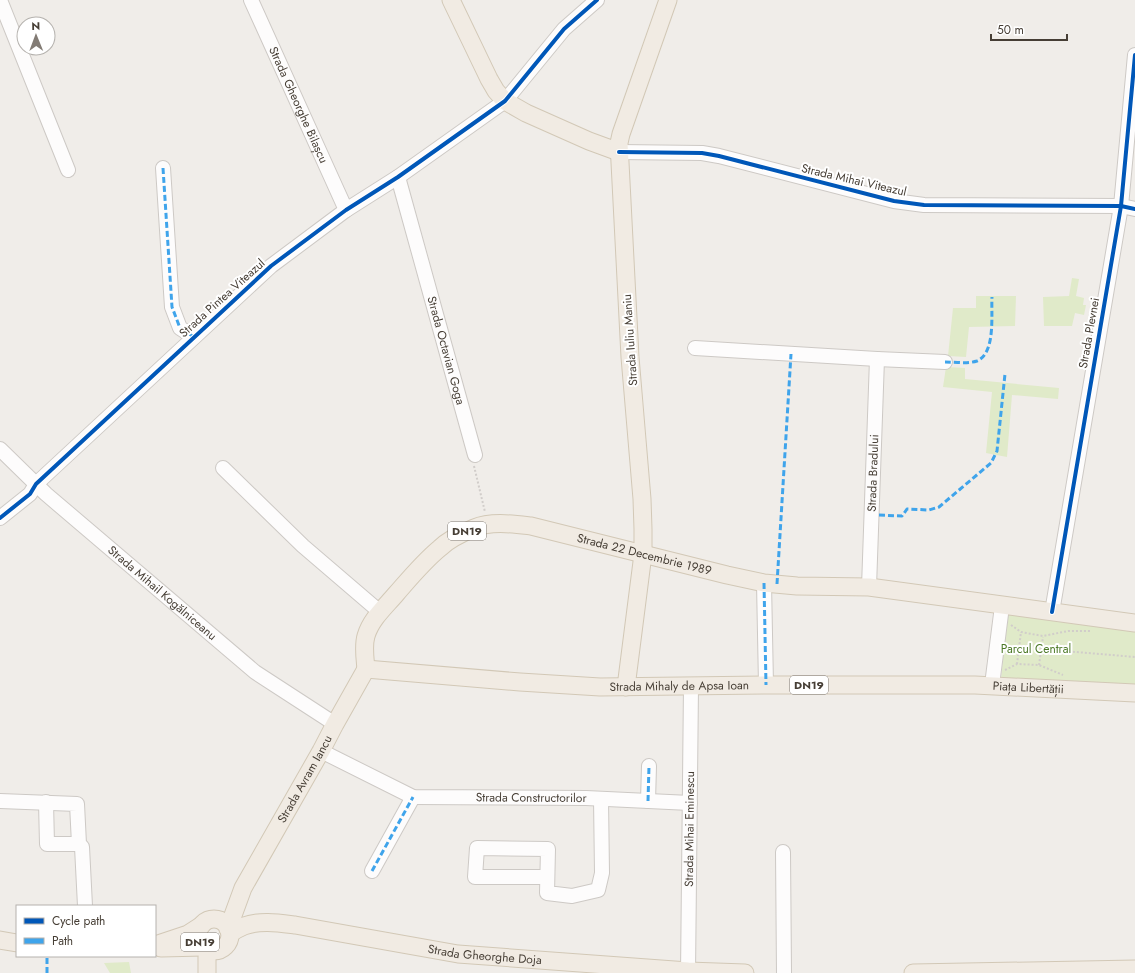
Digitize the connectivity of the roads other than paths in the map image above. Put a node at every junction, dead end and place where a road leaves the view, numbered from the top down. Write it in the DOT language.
graph roads {
  1 [pos="0,0"];
  2 [pos="251,0"];
  3 [pos="451,0"];
  4 [pos="597,0"];
  5 [pos="668,0"];
  6 [pos="1135,55"];
  7 [pos="505,101"];
  8 [pos="619,152"];
  9 [pos="163,168"];
  10 [pos="68,170"];
  11 [pos="398,177"];
  12 [pos="1128,207"];
  13 [pos="346,210"];
  14 [pos="194,337"];
  15 [pos="695,348"];
  16 [pos="877,359"];
  17 [pos="945,362"];
  18 [pos="0,449"];
  19 [pos="475,455"];
  20 [pos="224,468"];
  21 [pos="36,484"];
  22 [pos="0,518"];
  23 [pos="643,554"];
  24 [pos="764,583"];
  25 [pos="870,587"];
  26 [pos="1001,611"];
  27 [pos="380,612"];
  28 [pos="1052,612"];
  29 [pos="1135,623"];
  30 [pos="366,669"];
  31 [pos="992,680"];
  32 [pos="766,685"];
  33 [pos="691,686"];
  34 [pos="626,687"];
  35 [pos="1135,693"];
  36 [pos="335,724"];
  37 [pos="322,751"];
  38 [pos="649,766"];
  39 [pos="413,797"];
  40 [pos="600,799"];
  41 [pos="0,801"];
  42 [pos="648,801"];
  43 [pos="46,802"];
  44 [pos="690,802"];
  45 [pos="79,844"];
  46 [pos="783,852"];
  47 [pos="372,870"];
  48 [pos="547,877"];
  49 [pos="243,888"];
  50 [pos="85,905"];
  51 [pos="205,923"];
  52 [pos="229,931"];
  53 [pos="0,940"];
  54 [pos="16,943"];
  55 [pos="156,945"];
  56 [pos="156,948"];
  57 [pos="206,949"];
  58 [pos="1135,969"];
  59 [pos="688,972"];
  60 [pos="1021,972"];
  61 [pos="207,973"];
  62 [pos="745,973"];
  63 [pos="784,973"];
  64 [pos="913,973"];
  1 -- 10 [label="street"];
  2 -- 13 [label="street, Strada Gheorghe Bilașcu"];
  3 -- 7 [label="main road"];
  4 -- 7 [label="street, Strada Pintea Viteazul"];
  5 -- 8 [label="main road, Strada Iuliu Maniu"];
  6 -- 12 [label="street, Strada Plevnei"];
  7 -- 8 [label="main road"];
  7 -- 11 [label="street, Strada Pintea Viteazul"];
  8 -- 12 [label="street, Strada Mihai Viteazul"];
  8 -- 23 [label="main road, Strada Iuliu Maniu"];
  9 -- 14 [label="street"];
  11 -- 13 [label="street, Strada Pintea Viteazul"];
  11 -- 19 [label="street, Strada Octavian Goga"];
  12 -- 28 [label="street, Strada Plevnei"];
  13 -- 14 [label="street, Strada Pintea Viteazul"];
  14 -- 21 [label="street, Strada Pintea Viteazul"];
  15 -- 16 [label="street"];
  16 -- 17 [label="street"];
  16 -- 25 [label="street, Strada Bradului"];
  18 -- 21 [label="street, Strada Mihail Kogălniceanu"];
  20 -- 27 [label="street"];
  21 -- 22 [label="street, Strada Pintea Viteazul"];
  21 -- 36 [label="street, Strada Mihail Kogălniceanu"];
  23 -- 24 [label="main road, Strada 22 Decembrie 1989 / DN19"];
  23 -- 27 [label="main road, Strada 22 Decembrie 1989 / DN19"];
  23 -- 34 [label="main road, Strada Iuliu Maniu"];
  24 -- 25 [label="main road, Strada 22 Decembrie 1989 / DN19"];
  24 -- 32 [label="street"];
  25 -- 26 [label="main road, Strada 22 Decembrie 1989 / DN19"];
  26 -- 28 [label="main road, DN19"];
  26 -- 31 [label="street, Piața Libertății"];
  27 -- 30 [label="main road, Strada 22 Decembrie 1989 / DN19"];
  28 -- 29 [label="main road, DN19"];
  30 -- 34 [label="main road, Strada Mihaly de Apsa Ioan / DN19"];
  30 -- 36 [label="main road, Strada Avram Iancu / DN19"];
  31 -- 32 [label="main road, Strada Mihaly de Apsa Ioan / DN19"];
  31 -- 35 [label="main road, Piața Libertății / DN19"];
  32 -- 33 [label="main road, Strada Mihaly de Apsa Ioan / DN19"];
  33 -- 34 [label="main road, Strada Mihaly de Apsa Ioan / DN19"];
  33 -- 44 [label="street, Strada Mihai Eminescu"];
  36 -- 37 [label="main road, Strada Avram Iancu / DN19"];
  37 -- 39 [label="street, Strada Constructorilor"];
  37 -- 49 [label="main road, Strada Avram Iancu / DN19"];
  38 -- 42 [label="street"];
  39 -- 40 [label="street, Strada Constructorilor"];
  39 -- 47 [label="street"];
  40 -- 42 [label="street, Strada Constructorilor"];
  40 -- 48 [label="street"];
  41 -- 43 [label="street"];
  42 -- 44 [label="street, Strada Constructorilor"];
  43 -- 45 [label="street"];
  43 -- 45 [label="street"];
  44 -- 59 [label="street, Strada Mihai Eminescu"];
  45 -- 50 [label="street"];
  46 -- 63 [label="street"];
  48 -- 48 [label="street"];
  49 -- 51 [label="main road, Strada Avram Iancu / DN19"];
  49 -- 52 [label="main road, Strada Avram Iancu / DN19"];
  51 -- 52 [label="main road, DN19"];
  51 -- 55 [label="main road, Strada Avram Iancu / DN19"];
  51 -- 57 [label="main road, DN19"];
  52 -- 57 [label="main road, DN19"];
  52 -- 59 [label="main road, Strada Gheorghe Doja"];
  53 -- 54 [label="main road"];
  56 -- 57 [label="main road, DN19"];
  57 -- 61 [label="main road"];
  58 -- 60 [label="main road"];
  59 -- 62 [label="main road, Strada Gheorghe Doja"];
  60 -- 64 [label="main road"];
}
